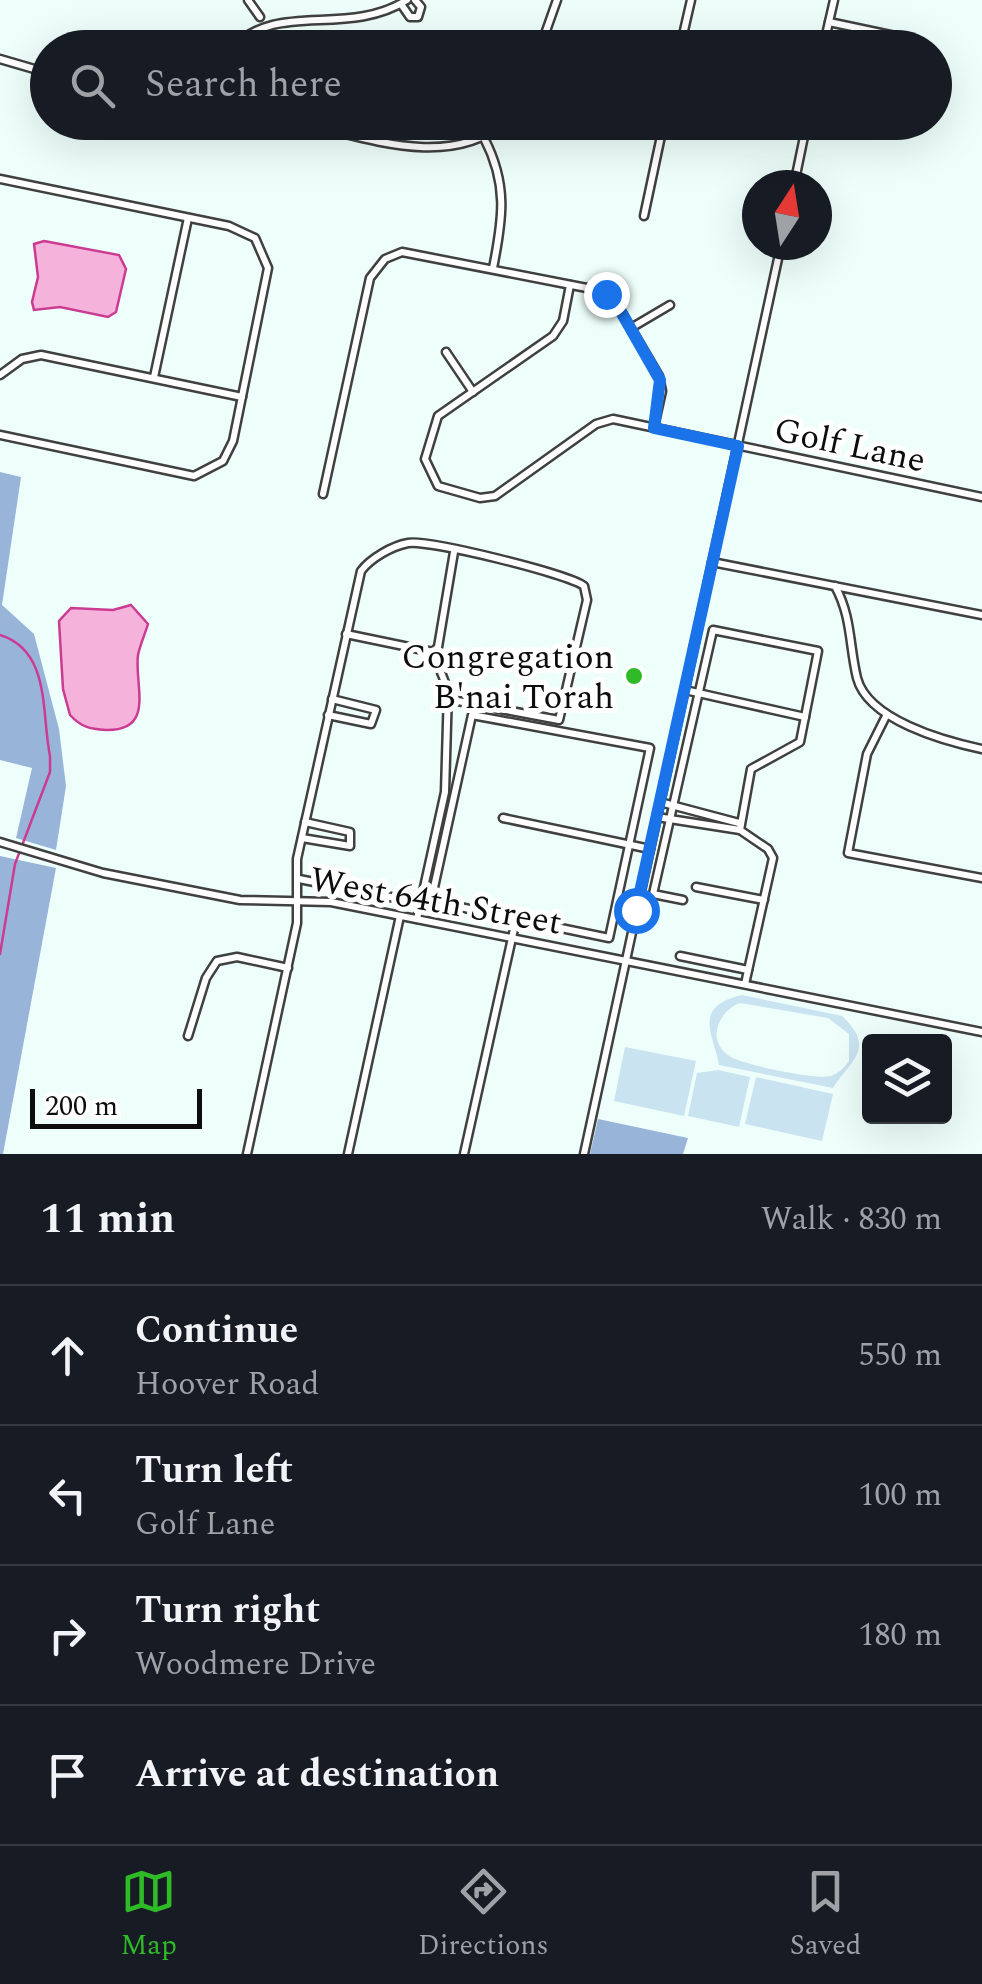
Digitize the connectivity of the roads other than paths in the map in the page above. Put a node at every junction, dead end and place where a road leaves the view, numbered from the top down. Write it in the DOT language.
graph roads {
  1 [pos="248,0"];
  2 [pos="415,0"];
  3 [pos="557,0"];
  4 [pos="690,0"];
  5 [pos="834,0"];
  6 [pos="404,2"];
  7 [pos="328,10"];
  8 [pos="269,12"];
  9 [pos="260,17"];
  10 [pos="829,22"];
  11 [pos="249,30"];
  12 [pos="546,30"];
  13 [pos="684,30"];
  14 [pos="827,30"];
  15 [pos="867,30"];
  16 [pos="0,59"];
  17 [pos="30,68"];
  18 [pos="387,140"];
  19 [pos="479,140"];
  20 [pos="485,140"];
  21 [pos="660,140"];
  22 [pos="803,140"];
  23 [pos="797,170"];
  24 [pos="0,179"];
  25 [pos="644,216"];
  26 [pos="188,218"];
  27 [pos="778,260"];
  28 [pos="492,268"];
  29 [pos="570,284"];
  30 [pos="670,305"];
  31 [pos="631,328"];
  32 [pos="446,352"];
  33 [pos="0,374"];
  34 [pos="154,377"];
  35 [pos="473,392"];
  36 [pos="242,396"];
  37 [pos="654,428"];
  38 [pos="0,435"];
  39 [pos="738,446"];
  40 [pos="323,494"];
  41 [pos="982,497"];
  42 [pos="454,551"];
  43 [pos="712,562"];
  44 [pos="835,586"];
  45 [pos="982,615"];
  46 [pos="346,634"];
  47 [pos="433,652"];
  48 [pos="685,690"];
  49 [pos="698,692"];
  50 [pos="332,698"];
  51 [pos="446,699"];
  52 [pos="328,715"];
  53 [pos="886,716"];
  54 [pos="805,717"];
  55 [pos="982,749"];
  56 [pos="660,802"];
  57 [pos="672,805"];
  58 [pos="657,817"];
  59 [pos="503,818"];
  60 [pos="669,819"];
  61 [pos="306,822"];
  62 [pos="739,827"];
  63 [pos="302,838"];
  64 [pos="4,843"];
  65 [pos="631,845"];
  66 [pos="650,849"];
  67 [pos="982,878"];
  68 [pos="300,879"];
  69 [pos="696,887"];
  70 [pos="300,900"];
  71 [pos="682,900"];
  72 [pos="764,900"];
  73 [pos="421,903"];
  74 [pos="400,916"];
  75 [pos="417,919"];
  76 [pos="516,920"];
  77 [pos="511,938"];
  78 [pos="680,956"];
  79 [pos="626,960"];
  80 [pos="288,968"];
  81 [pos="748,970"];
  82 [pos="745,984"];
  83 [pos="982,1032"];
  84 [pos="188,1036"];
  85 [pos="247,1154"];
  86 [pos="348,1154"];
  87 [pos="464,1154"];
  88 [pos="584,1154"];
  1 -- 9 [label="street"];
  2 -- 6 [label="street"];
  3 -- 12 [label="street"];
  4 -- 13 [label="street"];
  5 -- 10 [label="street"];
  6 -- 7 [label="street"];
  8 -- 9 [label="street"];
  9 -- 11 [label="street"];
  10 -- 14 [label="street"];
  10 -- 15 [label="street"];
  16 -- 17 [label="street"];
  18 -- 19 [label="street"];
  20 -- 28 [label="street"];
  21 -- 25 [label="street"];
  22 -- 23 [label="street"];
  24 -- 26 [label="street"];
  26 -- 34 [label="street"];
  26 -- 36 [label="street"];
  27 -- 39 [label="street"];
  28 -- 29 [label="street"];
  28 -- 40 [label="street"];
  29 -- 31 [label="street"];
  29 -- 35 [label="street"];
  30 -- 31 [label="street"];
  31 -- 37 [label="street"];
  32 -- 35 [label="street"];
  33 -- 34 [label="street"];
  34 -- 36 [label="street"];
  35 -- 37 [label="street, Golf Lane"];
  36 -- 38 [label="street"];
  37 -- 39 [label="street, Golf Lane"];
  39 -- 41 [label="street, Golf Lane"];
  39 -- 43 [label="street"];
  42 -- 46 [label="street"];
  42 -- 47 [label="street"];
  42 -- 51 [label="street"];
  43 -- 44 [label="street"];
  43 -- 48 [label="street"];
  44 -- 45 [label="street"];
  44 -- 53 [label="street"];
  46 -- 47 [label="street"];
  46 -- 50 [label="street"];
  47 -- 51 [label="street"];
  48 -- 49 [label="street"];
  48 -- 56 [label="street"];
  49 -- 54 [label="street"];
  49 -- 54 [label="street"];
  49 -- 57 [label="street"];
  50 -- 52 [label="street"];
  50 -- 52 [label="street"];
  51 -- 73 [label="street"];
  52 -- 61 [label="street"];
  53 -- 55 [label="street"];
  53 -- 67 [label="street"];
  54 -- 62 [label="street"];
  56 -- 57 [label="street"];
  56 -- 58 [label="street"];
  57 -- 60 [label="street"];
  57 -- 62 [label="street"];
  58 -- 60 [label="street"];
  58 -- 66 [label="street"];
  59 -- 65 [label="street"];
  60 -- 62 [label="street"];
  60 -- 71 [label="street"];
  61 -- 63 [label="street"];
  61 -- 63 [label="street"];
  62 -- 72 [label="street"];
  63 -- 68 [label="street"];
  64 -- 70 [label="street, West 64th Street"];
  65 -- 66 [label="street"];
  65 -- 76 [label="street"];
  65 -- 76 [label="street"];
  66 -- 79 [label="street"];
  68 -- 70 [label="street"];
  68 -- 73 [label="street"];
  69 -- 72 [label="street"];
  70 -- 74 [label="street, West 64th Street"];
  70 -- 80 [label="street"];
  72 -- 81 [label="street"];
  73 -- 75 [label="street"];
  74 -- 75 [label="street, West 64th Street"];
  74 -- 86 [label="street"];
  75 -- 77 [label="street, West 64th Street"];
  76 -- 77 [label="street"];
  77 -- 79 [label="street, West 64th Street"];
  77 -- 87 [label="street"];
  78 -- 81 [label="street"];
  79 -- 82 [label="street, West 64th Street"];
  79 -- 88 [label="street"];
  80 -- 84 [label="street"];
  80 -- 85 [label="street"];
  81 -- 82 [label="street"];
  82 -- 83 [label="street, West 64th Street"];
}
